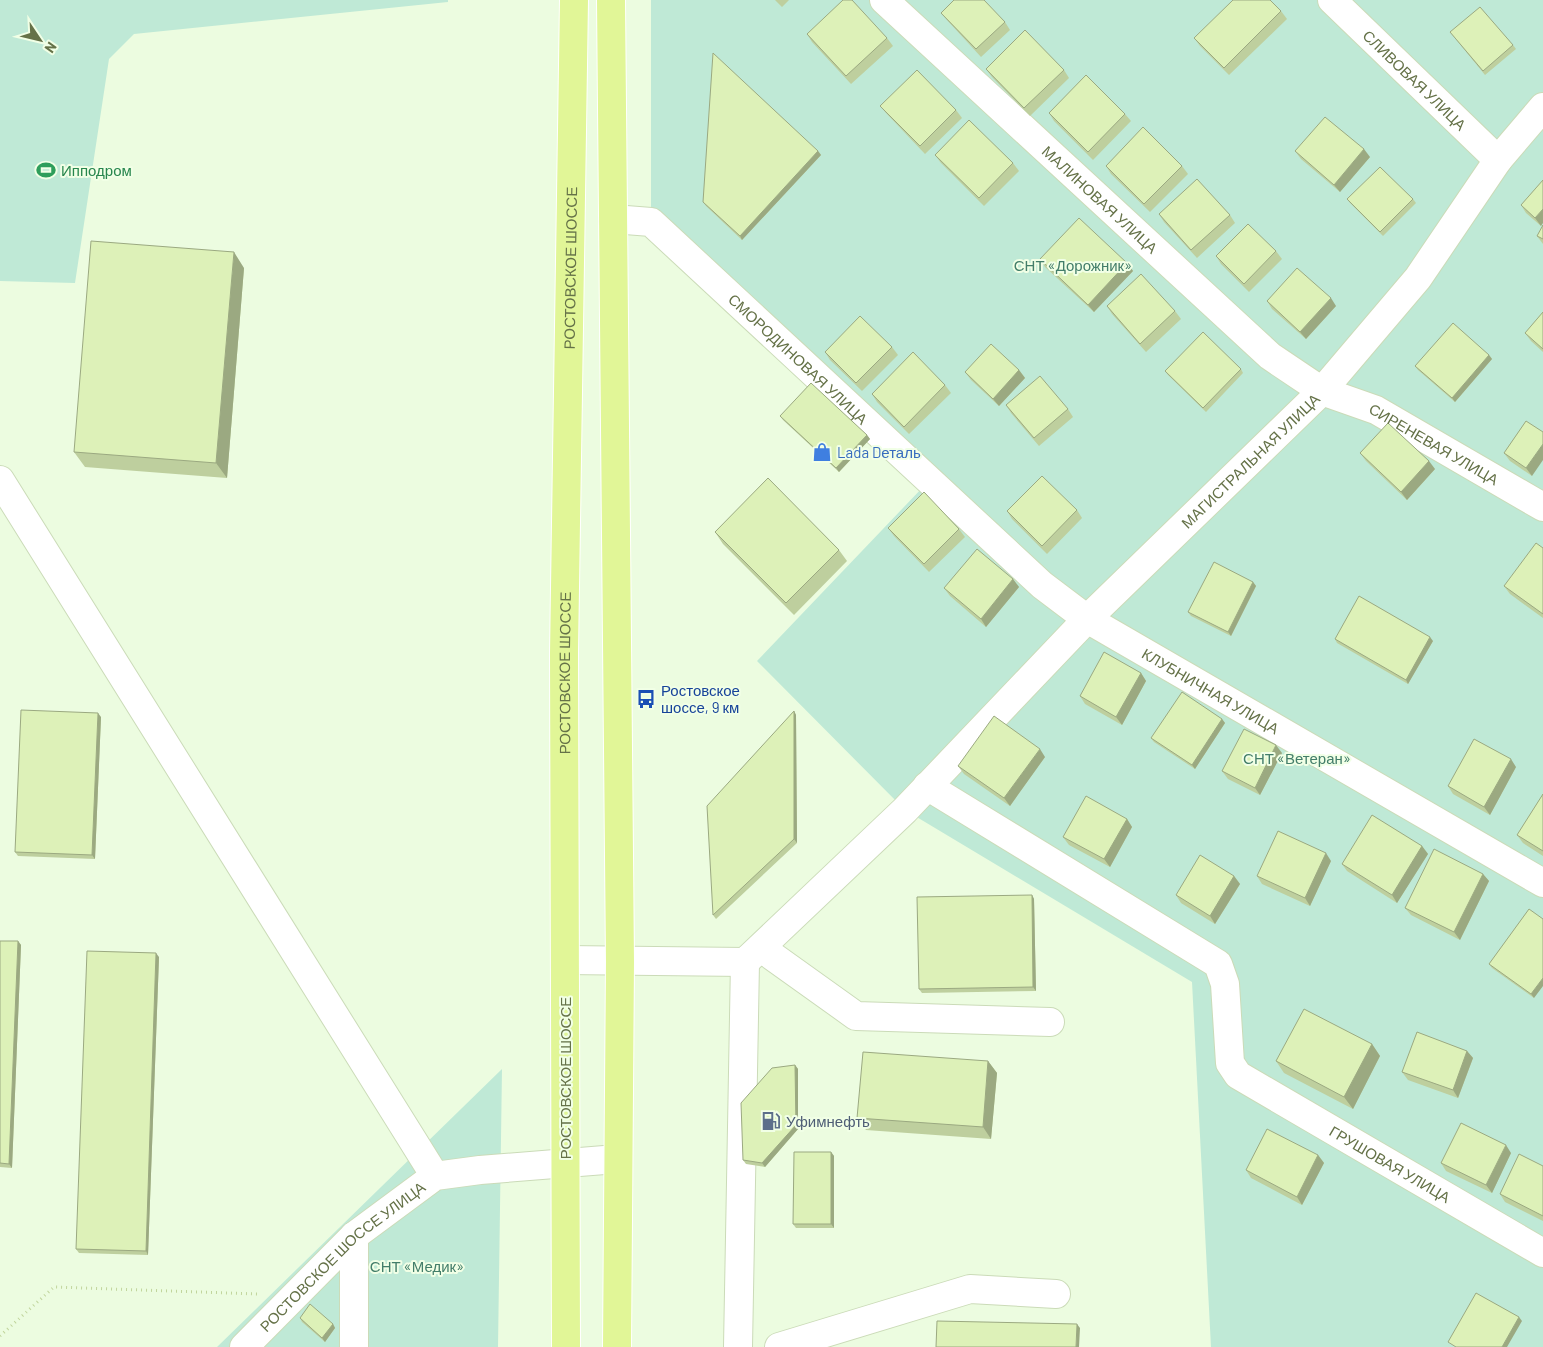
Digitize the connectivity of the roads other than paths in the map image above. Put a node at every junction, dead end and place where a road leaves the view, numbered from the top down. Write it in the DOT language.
graph roads {
  1 [pos="574,0"];
  2 [pos="611,0"];
  3 [pos="884,0"];
  4 [pos="1332,0"];
  5 [pos="1543,107"];
  6 [pos="1498,160"];
  7 [pos="613,219"];
  8 [pos="1322,391"];
  9 [pos="0,480"];
  10 [pos="1543,507"];
  11 [pos="1086,619"];
  12 [pos="927,786"];
  13 [pos="1543,883"];
  14 [pos="753,955"];
  15 [pos="565,960"];
  16 [pos="620,962"];
  17 [pos="1050,1022"];
  18 [pos="617,1159"];
  19 [pos="565,1162"];
  20 [pos="435,1176"];
  21 [pos="354,1236"];
  22 [pos="1543,1253"];
  23 [pos="1056,1294"];
  24 [pos="244,1347"];
  25 [pos="354,1347"];
  26 [pos="566,1347"];
  27 [pos="616,1347"];
  28 [pos="738,1347"];
  29 [pos="778,1347"];
  1 -- 15 [label="highway, РОСТОВСКОЕ ШОССЕ"];
  2 -- 7 [label="highway"];
  3 -- 8 [label="street, МАЛИНОВАЯ УЛИЦА"];
  4 -- 6 [label="street, СЛИВОВАЯ УЛИЦА"];
  5 -- 6 [label="street, МАГИСТРАЛЬНАЯ УЛИЦА"];
  6 -- 8 [label="street, МАГИСТРАЛЬНАЯ УЛИЦА"];
  7 -- 11 [label="street, СМОРОДИНОВАЯ УЛИЦА"];
  7 -- 16 [label="highway"];
  8 -- 10 [label="street, СИРЕНЕВАЯ УЛИЦА"];
  8 -- 11 [label="street, МАГИСТРАЛЬНАЯ УЛИЦА"];
  9 -- 20 [label="street"];
  11 -- 12 [label="street, МАГИСТРАЛЬНАЯ УЛИЦА"];
  11 -- 13 [label="street, КЛУБНИЧНАЯ УЛИЦА"];
  12 -- 14 [label="street, МАГИСТРАЛЬНАЯ УЛИЦА"];
  12 -- 22 [label="street, ГРУШОВАЯ УЛИЦА"];
  14 -- 16 [label="street"];
  14 -- 17 [label="street"];
  14 -- 28 [label="street"];
  15 -- 16 [label="street"];
  15 -- 19 [label="highway, РОСТОВСКОЕ ШОССЕ"];
  16 -- 18 [label="highway"];
  18 -- 19 [label="street, РОСТОВСКОЕ ШОССЕ УЛИЦА"];
  18 -- 27 [label="highway"];
  19 -- 20 [label="street, РОСТОВСКОЕ ШОССЕ УЛИЦА"];
  19 -- 26 [label="highway, РОСТОВСКОЕ ШОССЕ"];
  20 -- 21 [label="street, РОСТОВСКОЕ ШОССЕ УЛИЦА"];
  21 -- 24 [label="street, РОСТОВСКОЕ ШОССЕ УЛИЦА"];
  21 -- 25 [label="street"];
  23 -- 29 [label="street"];
}
